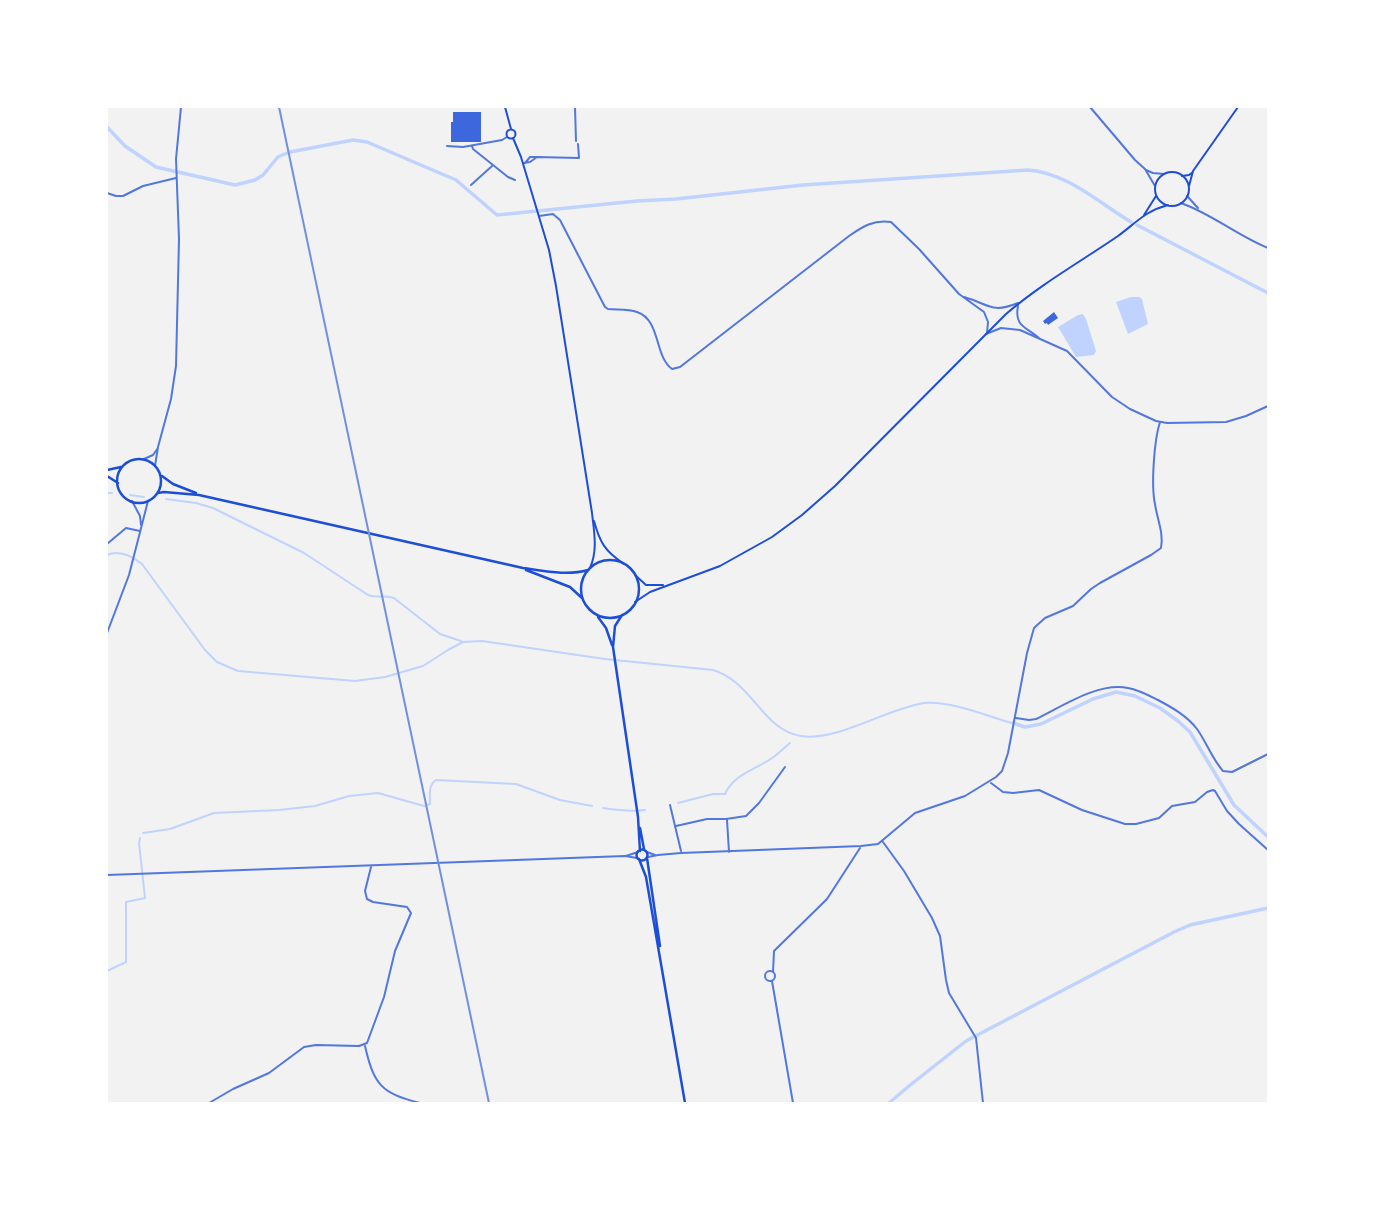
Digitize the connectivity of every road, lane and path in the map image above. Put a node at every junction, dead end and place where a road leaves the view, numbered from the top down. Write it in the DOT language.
graph roads {
  1 [pos="181,107"];
  2 [pos="505,107"];
  3 [pos="575,107"];
  4 [pos="1090,107"];
  5 [pos="1238,107"];
  6 [pos="511,130"];
  7 [pos="507,137"];
  8 [pos="513,138"];
  9 [pos="472,145"];
  10 [pos="447,146"];
  11 [pos="524,163"];
  12 [pos="493,165"];
  13 [pos="1145,169"];
  14 [pos="1194,171"];
  15 [pos="1164,174"];
  16 [pos="177,176"];
  17 [pos="1182,176"];
  18 [pos="515,180"];
  19 [pos="471,185"];
  20 [pos="1155,186"];
  21 [pos="1188,187"];
  22 [pos="107,193"];
  23 [pos="1156,195"];
  24 [pos="1187,196"];
  25 [pos="1181,203"];
  26 [pos="1168,205"];
  27 [pos="1199,209"];
  28 [pos="538,216"];
  29 [pos="1143,216"];
  30 [pos="1268,248"];
  31 [pos="963,296"];
  32 [pos="1019,303"];
  33 [pos="986,334"];
  34 [pos="1040,339"];
  35 [pos="1268,406"];
  36 [pos="1160,422"];
  37 [pos="158,447"];
  38 [pos="144,459"];
  39 [pos="124,465"];
  40 [pos="155,466"];
  41 [pos="107,470"];
  42 [pos="160,475"];
  43 [pos="107,476"];
  44 [pos="118,483"];
  45 [pos="158,493"];
  46 [pos="199,495"];
  47 [pos="132,501"];
  48 [pos="148,501"];
  49 [pos="592,513"];
  50 [pos="141,526"];
  51 [pos="140,531"];
  52 [pos="107,544"];
  53 [pos="624,564"];
  54 [pos="523,568"];
  55 [pos="589,569"];
  56 [pos="635,575"];
  57 [pos="668,585"];
  58 [pos="582,598"];
  59 [pos="635,602"];
  60 [pos="596,614"];
  61 [pos="622,615"];
  62 [pos="107,633"];
  63 [pos="613,647"];
  64 [pos="1014,718"];
  65 [pos="1268,754"];
  66 [pos="785,768"];
  67 [pos="989,782"];
  68 [pos="670,805"];
  69 [pos="726,819"];
  70 [pos="676,826"];
  71 [pos="882,841"];
  72 [pos="861,846"];
  73 [pos="1268,850"];
  74 [pos="642,851"];
  75 [pos="729,852"];
  76 [pos="681,853"];
  77 [pos="656,855"];
  78 [pos="625,856"];
  79 [pos="648,858"];
  80 [pos="638,859"];
  81 [pos="372,865"];
  82 [pos="107,875"];
  83 [pos="660,956"];
  84 [pos="772,972"];
  85 [pos="772,981"];
  86 [pos="365,1045"];
  87 [pos="219,1097"];
  88 [pos="209,1103"];
  89 [pos="221,1103"];
  90 [pos="420,1103"];
  91 [pos="686,1103"];
  92 [pos="793,1103"];
  93 [pos="983,1103"];
  1 -- 16 [label="street"];
  2 -- 6 [label="main road"];
  3 -- 11 [label="street"];
  4 -- 13 [label="street"];
  5 -- 14 [label="main road"];
  6 -- 7 [label="main road"];
  6 -- 8 [label="main road"];
  7 -- 8 [label="main road"];
  7 -- 9 [label="street"];
  8 -- 11 [label="main road"];
  9 -- 10 [label="street"];
  9 -- 12 [label="street"];
  11 -- 28 [label="main road"];
  12 -- 18 [label="street"];
  12 -- 19 [label="street"];
  13 -- 15 [label="street"];
  13 -- 20 [label="street"];
  14 -- 17 [label="main road"];
  14 -- 21 [label="main road"];
  15 -- 17 [label="main road"];
  15 -- 20 [label="main road"];
  16 -- 22 [label="street"];
  16 -- 37 [label="street"];
  17 -- 21 [label="main road"];
  20 -- 23 [label="main road"];
  21 -- 24 [label="main road"];
  23 -- 26 [label="main road"];
  23 -- 29 [label="main road"];
  24 -- 25 [label="main road"];
  24 -- 27 [label="street"];
  25 -- 26 [label="main road"];
  25 -- 27 [label="street"];
  26 -- 29 [label="main road"];
  27 -- 30 [label="street"];
  28 -- 31 [label="street"];
  28 -- 49 [label="main road"];
  29 -- 32 [label="main road"];
  31 -- 32 [label="street"];
  31 -- 33 [label="street"];
  32 -- 33 [label="main road"];
  32 -- 34 [label="street"];
  33 -- 34 [label="street"];
  33 -- 57 [label="main road"];
  34 -- 36 [label="street"];
  35 -- 36 [label="street"];
  36 -- 64 [label="street"];
  37 -- 38 [label="street"];
  37 -- 40 [label="street"];
  38 -- 39 [label="main road"];
  38 -- 40 [label="main road"];
  39 -- 41 [label="main road"];
  39 -- 44 [label="main road"];
  40 -- 42 [label="main road"];
  42 -- 45 [label="main road"];
  42 -- 46 [label="main road"];
  43 -- 44 [label="main road"];
  44 -- 47 [label="main road"];
  45 -- 46 [label="main road"];
  45 -- 48 [label="main road"];
  46 -- 54 [label="main road"];
  47 -- 48 [label="main road"];
  47 -- 50 [label="street"];
  48 -- 50 [label="street"];
  49 -- 53 [label="main road"];
  49 -- 55 [label="main road"];
  50 -- 51 [label="street"];
  51 -- 52 [label="street"];
  51 -- 62 [label="street"];
  53 -- 55 [label="main road"];
  53 -- 56 [label="main road"];
  54 -- 55 [label="main road"];
  54 -- 58 [label="main road"];
  55 -- 58 [label="main road"];
  56 -- 57 [label="main road"];
  56 -- 59 [label="main road"];
  57 -- 59 [label="main road"];
  58 -- 60 [label="main road"];
  59 -- 61 [label="main road"];
  60 -- 61 [label="main road"];
  60 -- 63 [label="main road"];
  61 -- 63 [label="main road"];
  63 -- 74 [label="main road"];
  64 -- 65 [label="street"];
  64 -- 67 [label="street"];
  66 -- 69 [label="street"];
  67 -- 71 [label="street"];
  67 -- 73 [label="street"];
  68 -- 70 [label="street"];
  69 -- 70 [label="street"];
  69 -- 75 [label="street"];
  70 -- 76 [label="street"];
  71 -- 72 [label="street"];
  71 -- 93 [label="street"];
  72 -- 75 [label="street"];
  72 -- 84 [label="street"];
  74 -- 77 [label="street"];
  74 -- 78 [label="street"];
  74 -- 79 [label="main road"];
  74 -- 80 [label="main road"];
  75 -- 76 [label="street"];
  76 -- 77 [label="street"];
  77 -- 79 [label="street"];
  78 -- 80 [label="street"];
  78 -- 81 [label="street"];
  79 -- 80 [label="main road"];
  79 -- 83 [label="main road"];
  80 -- 83 [label="main road"];
  81 -- 82 [label="street"];
  81 -- 86 [label="street"];
  83 -- 91 [label="main road"];
  84 -- 85 [label="street"];
  84 -- 85 [label="street"];
  85 -- 92 [label="street"];
  86 -- 87 [label="street"];
  86 -- 90 [label="street"];
  87 -- 88 [label="street"];
  87 -- 89 [label="street"];
}
